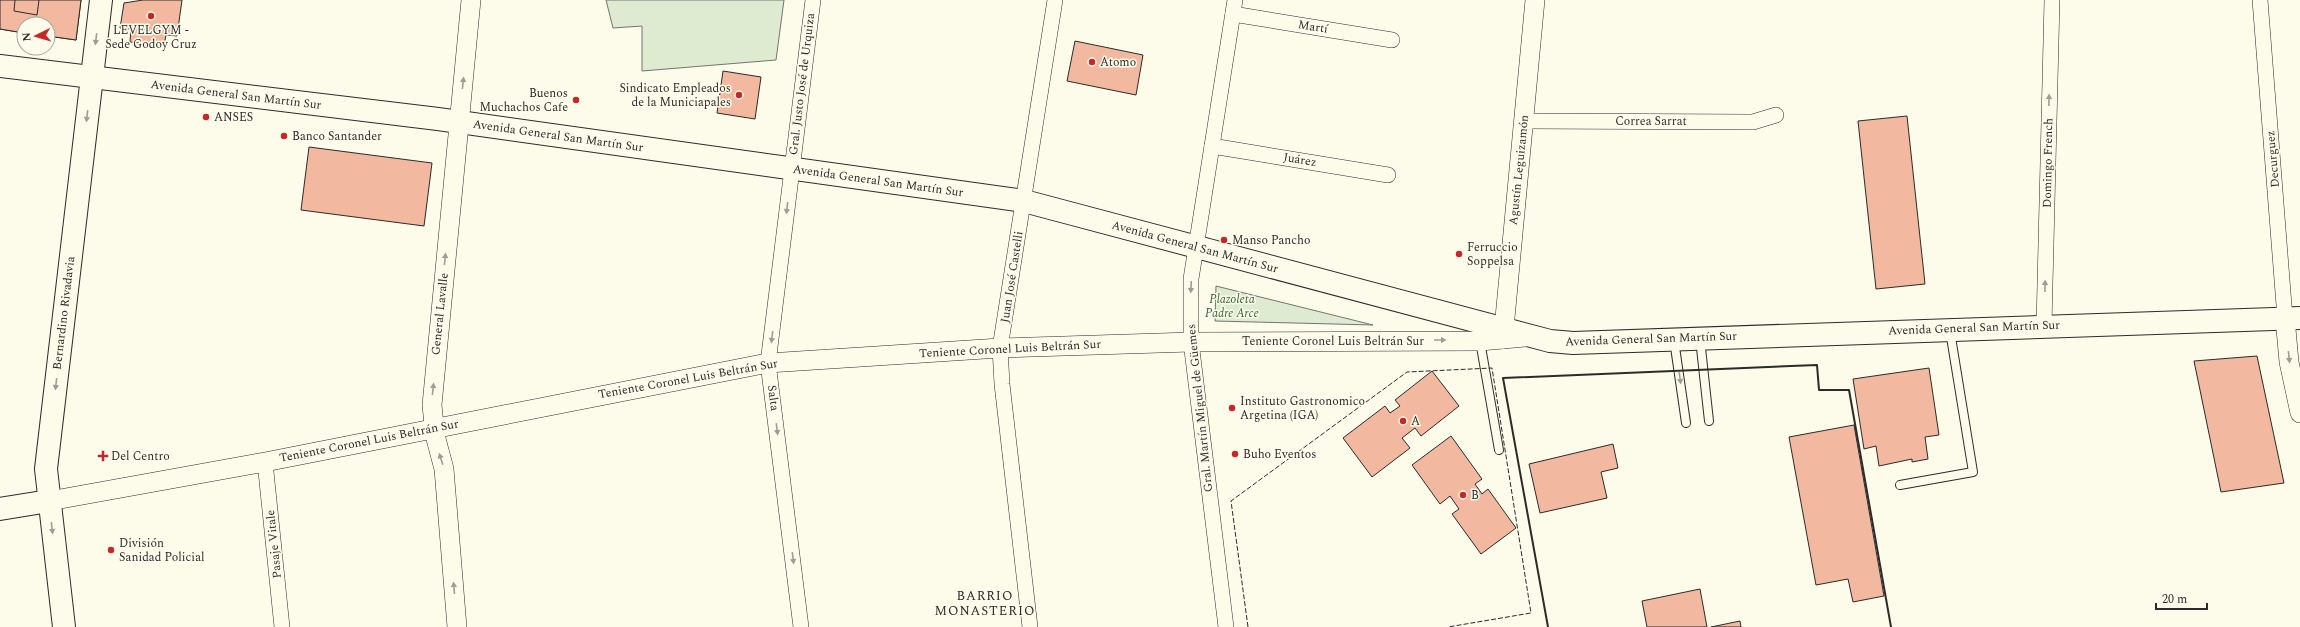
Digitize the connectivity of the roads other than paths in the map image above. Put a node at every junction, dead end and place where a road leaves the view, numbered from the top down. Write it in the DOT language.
graph roads {
  1 [pos="101,0"];
  2 [pos="471,0"];
  3 [pos="813,0"];
  4 [pos="1055,0"];
  5 [pos="1535,0"];
  6 [pos="2052,0"];
  7 [pos="2260,0"];
  8 [pos="1234,7"];
  9 [pos="1392,40"];
  10 [pos="0,66"];
  11 [pos="91,78"];
  12 [pos="1776,115"];
  13 [pos="1524,121"];
  14 [pos="459,122"];
  15 [pos="1212,146"];
  16 [pos="791,169"];
  17 [pos="1388,175"];
  18 [pos="1024,201"];
  19 [pos="1196,248"];
  20 [pos="2293,318"];
  21 [pos="2044,325"];
  22 [pos="1950,330"];
  23 [pos="1503,334"];
  24 [pos="1700,338"];
  25 [pos="1674,339"];
  26 [pos="1480,341"];
  27 [pos="1191,342"];
  28 [pos="1000,348"];
  29 [pos="768,363"];
  30 [pos="2300,412"];
  31 [pos="1709,422"];
  32 [pos="1686,423"];
  33 [pos="433,428"];
  34 [pos="1499,450"];
  35 [pos="265,462"];
  36 [pos="1900,484"];
  37 [pos="48,501"];
  38 [pos="0,509"];
  39 [pos="64,627"];
  40 [pos="282,627"];
  41 [pos="457,627"];
  42 [pos="801,627"];
  43 [pos="1030,627"];
  44 [pos="1226,627"];
  1 -- 11 [label="main road, Bernardino Rivadavia, one-way"];
  14 -- 2 [label="street, General Lavalle, one-way"];
  3 -- 16 [label="street, Gral. Justo José de Urquiza"];
  4 -- 18 [label="street, Juan José Castelli"];
  5 -- 13 [label="street, Agustín Leguizamón"];
  21 -- 6 [label="street, Domingo French, one-way"];
  7 -- 20 [label="street, Decurguez"];
  8 -- 9 [label="street, Martí"];
  8 -- 15 [label="street, Gral. Martín Miguel de Güemes"];
  10 -- 11 [label="main road, Avenida General San Martín Sur"];
  11 -- 14 [label="main road, Avenida General San Martín Sur"];
  11 -- 37 [label="main road, Bernardino Rivadavia, one-way"];
  12 -- 13 [label="street, Correa Sarrat"];
  13 -- 23 [label="street, Agustín Leguizamón"];
  14 -- 16 [label="main road, Avenida General San Martín Sur"];
  33 -- 14 [label="street, General Lavalle, one-way"];
  15 -- 17 [label="street, Juárez"];
  15 -- 19 [label="street, Gral. Martín Miguel de Güemes"];
  16 -- 18 [label="main road, Avenida General San Martín Sur"];
  16 -- 29 [label="street, Salta, one-way"];
  18 -- 19 [label="main road, Avenida General San Martín Sur"];
  18 -- 28 [label="street, Juan José Castelli"];
  19 -- 23 [label="main road, Avenida General San Martín Sur"];
  19 -- 27 [label="street, Gral. Martín Miguel de Güemes, one-way"];
  20 -- 21 [label="main road, Avenida General San Martín Sur"];
  20 -- 30 [label="street, one-way"];
  21 -- 22 [label="main road, Avenida General San Martín Sur"];
  22 -- 24 [label="main road, Avenida General San Martín Sur"];
  22 -- 36 [label="lane"];
  23 -- 25 [label="main road, Avenida General San Martín Sur"];
  23 -- 26 [label="street, Teniente Coronel Luis Beltrán Sur"];
  24 -- 25 [label="main road, Avenida General San Martín Sur"];
  24 -- 31 [label="lane"];
  25 -- 32 [label="lane, one-way"];
  27 -- 26 [label="street, Teniente Coronel Luis Beltrán Sur, one-way"];
  26 -- 34 [label="lane"];
  27 -- 28 [label="street, Teniente Coronel Luis Beltrán Sur"];
  27 -- 44 [label="street, Gral. Martín Miguel de Güemes"];
  28 -- 29 [label="street, Teniente Coronel Luis Beltrán Sur"];
  28 -- 43 [label="street, Juan José Castelli"];
  29 -- 33 [label="street, Teniente Coronel Luis Beltrán Sur"];
  29 -- 42 [label="street, Salta, one-way"];
  33 -- 35 [label="street, Teniente Coronel Luis Beltrán Sur"];
  41 -- 33 [label="street, General Lavalle, one-way"];
  35 -- 37 [label="street, Teniente Coronel Luis Beltrán Sur"];
  35 -- 40 [label="street, Pasaje Vitale"];
  37 -- 38 [label="main road"];
  37 -- 39 [label="main road, Bernardino Rivadavia, one-way"];
}
